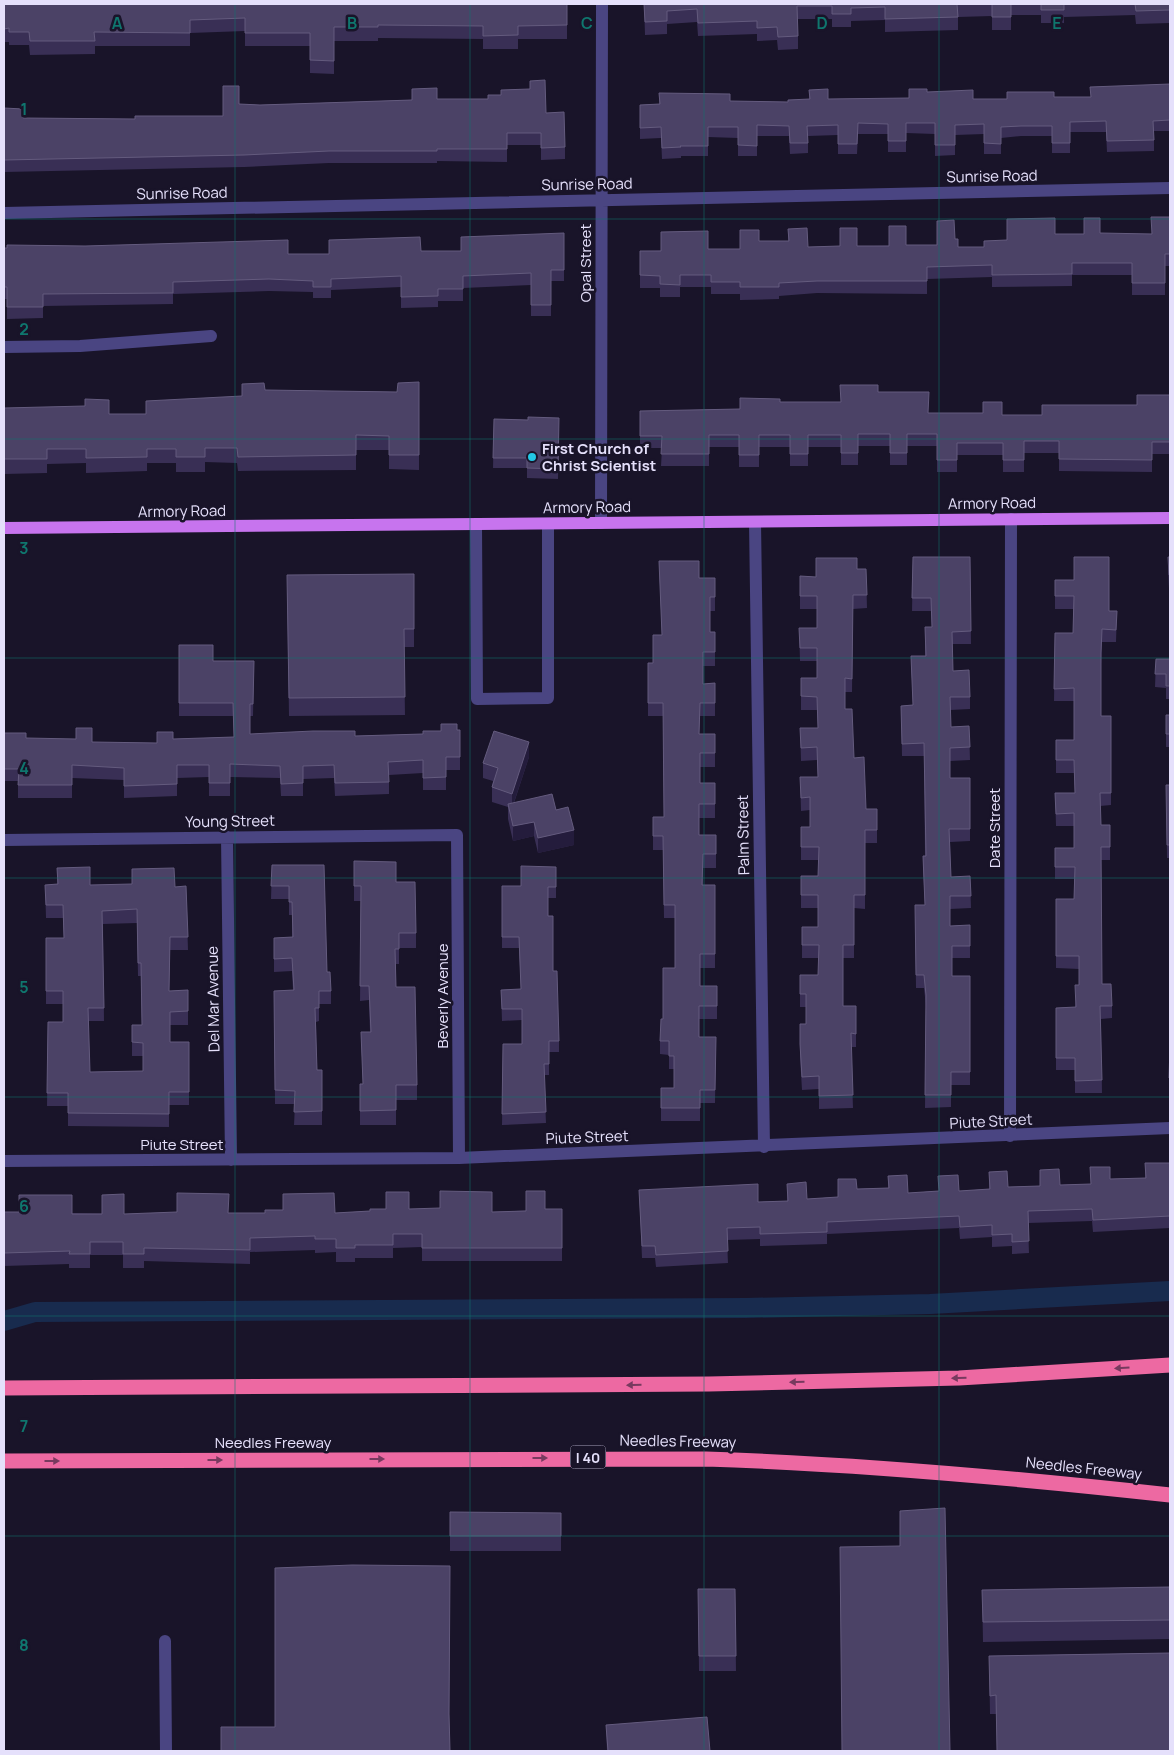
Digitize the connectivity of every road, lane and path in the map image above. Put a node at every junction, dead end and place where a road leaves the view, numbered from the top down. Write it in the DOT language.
graph roads {
  1 [pos="602,4"];
  2 [pos="1170,188"];
  3 [pos="601,200"];
  4 [pos="4,213"];
  5 [pos="211,336"];
  6 [pos="4,347"];
  7 [pos="1170,518"];
  8 [pos="1011,520"];
  9 [pos="755,522"];
  10 [pos="601,523"];
  11 [pos="476,524"];
  12 [pos="548,524"];
  13 [pos="4,528"];
  14 [pos="458,835"];
  15 [pos="227,837"];
  16 [pos="4,840"];
  17 [pos="1170,1128"];
  18 [pos="1010,1136"];
  19 [pos="764,1147"];
  20 [pos="459,1158"];
  21 [pos="231,1160"];
  22 [pos="4,1161"];
  23 [pos="1170,1365"];
  24 [pos="4,1388"];
  25 [pos="4,1461"];
  26 [pos="1170,1495"];
  27 [pos="165,1641"];
  28 [pos="166,1751"];
  1 -- 3 [label="street, Opal Street"];
  2 -- 3 [label="street, Sunrise Road"];
  3 -- 4 [label="street, Sunrise Road"];
  3 -- 10 [label="street, Opal Street"];
  5 -- 6 [label="street"];
  7 -- 8 [label="main road, Armory Road"];
  8 -- 9 [label="main road, Armory Road"];
  8 -- 18 [label="street, Date Street"];
  9 -- 10 [label="main road, Armory Road"];
  9 -- 19 [label="street, Palm Street"];
  10 -- 12 [label="main road, Armory Road"];
  11 -- 12 [label="main road, Armory Road"];
  11 -- 12 [label="street"];
  11 -- 13 [label="main road, Armory Road"];
  14 -- 15 [label="street, Young Street"];
  14 -- 20 [label="street, Beverly Avenue"];
  15 -- 16 [label="street, Young Street"];
  15 -- 21 [label="street, Del Mar Avenue"];
  17 -- 18 [label="street, Piute Street"];
  18 -- 19 [label="street, Piute Street"];
  19 -- 20 [label="street, Piute Street"];
  20 -- 21 [label="street, Piute Street"];
  21 -- 22 [label="street, Piute Street"];
  23 -- 24 [label="highway, one-way"];
  25 -- 26 [label="highway, Needles Freeway / I 40, one-way"];
  27 -- 28 [label="street"];
}
